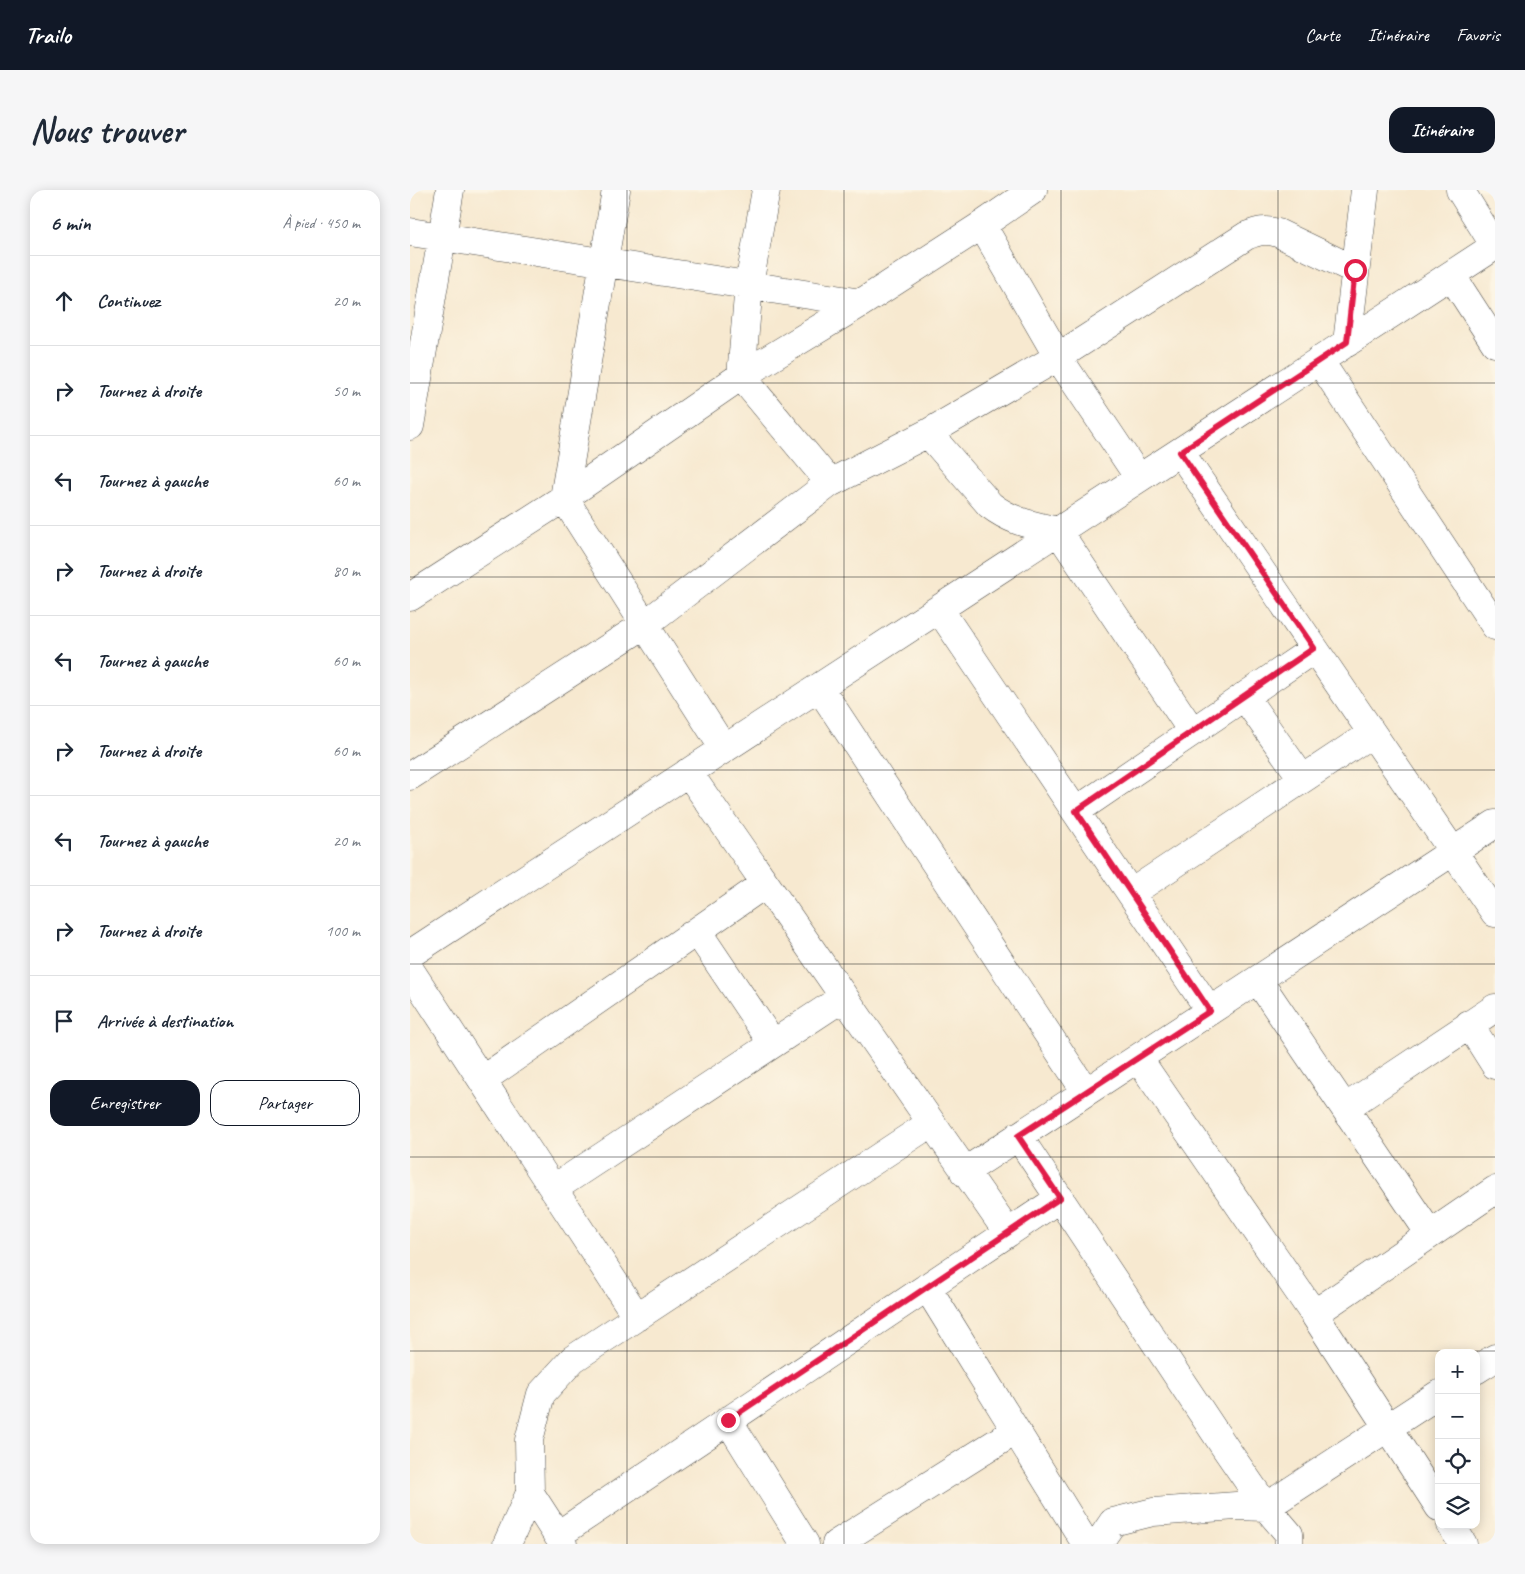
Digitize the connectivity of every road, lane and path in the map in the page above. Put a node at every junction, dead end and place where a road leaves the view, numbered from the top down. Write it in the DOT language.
graph roads {
  1 [pos="450,190"];
  2 [pos="616,190"];
  3 [pos="766,190"];
  4 [pos="1033,190"];
  5 [pos="1365,190"];
  6 [pos="1460,190"];
  7 [pos="982,225"];
  8 [pos="410,232"];
  9 [pos="442,237"];
  10 [pos="1495,246"];
  11 [pos="604,262"];
  12 [pos="1355,270"];
  13 [pos="1452,274"];
  14 [pos="749,285"];
  15 [pos="861,303"];
  16 [pos="1347,342"];
  17 [pos="1495,343"];
  18 [pos="1058,356"];
  19 [pos="1319,360"];
  20 [pos="741,376"];
  21 [pos="410,426"];
  22 [pos="928,433"];
  23 [pos="1180,452"];
  24 [pos="1140,478"];
  25 [pos="830,482"];
  26 [pos="564,498"];
  27 [pos="1058,531"];
  28 [pos="410,597"];
  29 [pos="939,609"];
  30 [pos="644,625"];
  31 [pos="1495,626"];
  32 [pos="1314,648"];
  33 [pos="819,687"];
  34 [pos="1244,696"];
  35 [pos="1192,731"];
  36 [pos="1372,733"];
  37 [pos="724,749"];
  38 [pos="688,772"];
  39 [pos="410,776"];
  40 [pos="1302,778"];
  41 [pos="1076,811"];
  42 [pos="1495,824"];
  43 [pos="1453,852"];
  44 [pos="766,884"];
  45 [pos="1131,893"];
  46 [pos="1495,913"];
  47 [pos="697,931"];
  48 [pos="410,954"];
  49 [pos="410,970"];
  50 [pos="1258,980"];
  51 [pos="844,997"];
  52 [pos="1495,1008"];
  53 [pos="1210,1011"];
  54 [pos="1469,1024"];
  55 [pos="773,1044"];
  56 [pos="1138,1058"];
  57 [pos="1495,1065"];
  58 [pos="482,1080"];
  59 [pos="1086,1092"];
  60 [pos="1345,1108"];
  61 [pos="931,1123"];
  62 [pos="1018,1136"];
  63 [pos="964,1172"];
  64 [pos="553,1189"];
  65 [pos="1495,1190"];
  66 [pos="1060,1198"];
  67 [pos="1008,1233"];
  68 [pos="1430,1234"];
  69 [pos="927,1288"];
  70 [pos="1314,1314"];
  71 [pos="637,1316"];
  72 [pos="1495,1358"];
  73 [pos="1480,1367"];
  74 [pos="1435,1397"];
  75 [pos="728,1420"];
  76 [pos="1386,1428"];
  77 [pos="1015,1431"];
  78 [pos="530,1493"];
  79 [pos="1435,1501"];
  80 [pos="1266,1507"];
  81 [pos="1454,1529"];
  82 [pos="560,1539"];
  83 [pos="507,1544"];
  84 [pos="805,1544"];
  85 [pos="836,1544"];
  86 [pos="1086,1544"];
  87 [pos="1098,1544"];
  88 [pos="1289,1544"];
  89 [pos="1463,1544"];
  1 -- 9 [label="street"];
  2 -- 11 [label="street"];
  3 -- 14 [label="street"];
  4 -- 7 [label="street"];
  5 -- 12 [label="street"];
  6 -- 10 [label="street"];
  7 -- 15 [label="street"];
  7 -- 18 [label="street"];
  8 -- 9 [label="street"];
  9 -- 11 [label="street"];
  9 -- 21 [label="street"];
  10 -- 13 [label="street"];
  11 -- 14 [label="street"];
  11 -- 26 [label="street"];
  12 -- 16 [label="street"];
  12 -- 18 [label="street"];
  13 -- 16 [label="street"];
  13 -- 17 [label="street"];
  14 -- 15 [label="street"];
  14 -- 20 [label="street"];
  15 -- 20 [label="street"];
  16 -- 19 [label="street"];
  18 -- 22 [label="street"];
  18 -- 24 [label="street"];
  19 -- 23 [label="street"];
  19 -- 31 [label="street"];
  20 -- 25 [label="street"];
  20 -- 26 [label="street"];
  22 -- 25 [label="street"];
  22 -- 27 [label="street"];
  23 -- 24 [label="street"];
  23 -- 32 [label="street"];
  24 -- 27 [label="street"];
  25 -- 30 [label="street"];
  26 -- 28 [label="street"];
  26 -- 30 [label="street"];
  27 -- 29 [label="street"];
  27 -- 35 [label="street"];
  29 -- 33 [label="street"];
  29 -- 41 [label="street"];
  30 -- 37 [label="street"];
  30 -- 39 [label="street"];
  32 -- 34 [label="street"];
  32 -- 36 [label="street"];
  33 -- 37 [label="street"];
  33 -- 59 [label="street"];
  34 -- 35 [label="street"];
  34 -- 40 [label="street"];
  35 -- 41 [label="street"];
  36 -- 40 [label="street"];
  36 -- 43 [label="street"];
  37 -- 38 [label="street"];
  38 -- 44 [label="street"];
  38 -- 48 [label="street"];
  40 -- 45 [label="street"];
  41 -- 45 [label="street"];
  42 -- 43 [label="street"];
  43 -- 46 [label="street"];
  43 -- 50 [label="street"];
  44 -- 47 [label="street"];
  44 -- 51 [label="street"];
  45 -- 53 [label="street"];
  47 -- 55 [label="street"];
  47 -- 58 [label="street"];
  49 -- 58 [label="street"];
  50 -- 53 [label="street"];
  50 -- 60 [label="street"];
  51 -- 55 [label="street"];
  51 -- 61 [label="street"];
  52 -- 54 [label="street"];
  53 -- 56 [label="street"];
  54 -- 57 [label="street"];
  54 -- 60 [label="street"];
  55 -- 64 [label="street"];
  56 -- 59 [label="street"];
  56 -- 70 [label="street"];
  58 -- 64 [label="street"];
  59 -- 62 [label="street"];
  60 -- 68 [label="street"];
  61 -- 63 [label="street"];
  61 -- 71 [label="street"];
  62 -- 63 [label="street"];
  62 -- 66 [label="street"];
  63 -- 67 [label="street"];
  64 -- 71 [label="street"];
  65 -- 68 [label="street"];
  66 -- 67 [label="street"];
  66 -- 80 [label="street"];
  67 -- 69 [label="street"];
  68 -- 70 [label="street"];
  69 -- 75 [label="street"];
  69 -- 77 [label="street"];
  70 -- 76 [label="street"];
  71 -- 78 [label="street"];
  72 -- 73 [label="street"];
  74 -- 76 [label="street"];
  75 -- 82 [label="street"];
  75 -- 84 [label="street"];
  76 -- 79 [label="street"];
  76 -- 80 [label="street"];
  77 -- 85 [label="street"];
  77 -- 86 [label="street"];
  78 -- 82 [label="street"];
  78 -- 83 [label="street"];
  80 -- 87 [label="street"];
  80 -- 88 [label="street"];
  81 -- 89 [label="street"];
}
